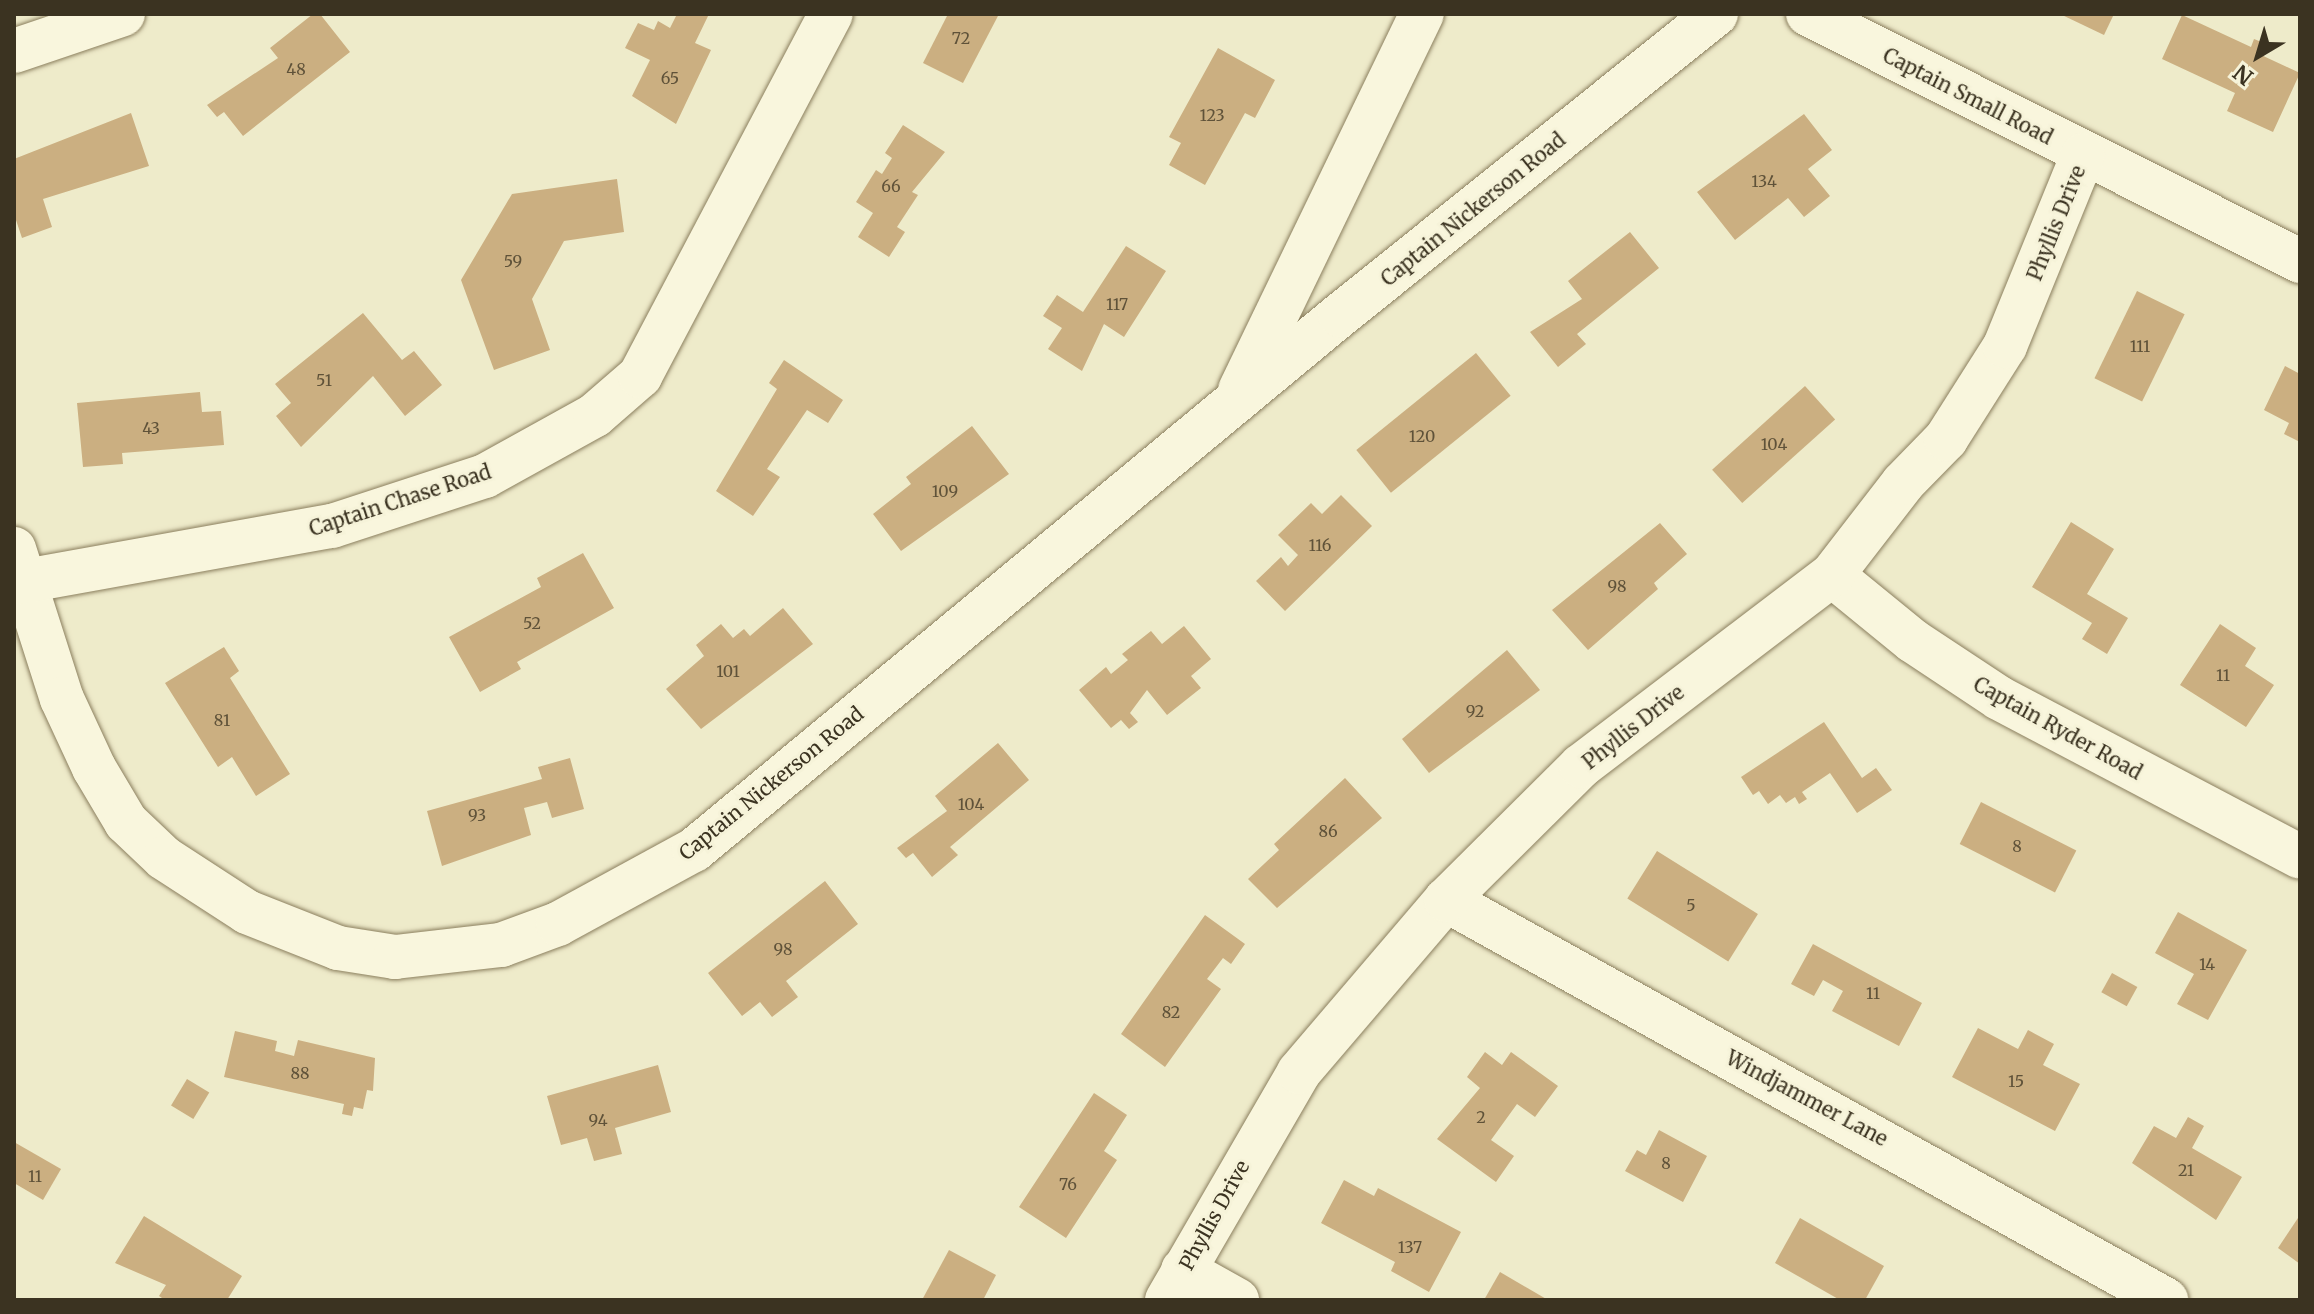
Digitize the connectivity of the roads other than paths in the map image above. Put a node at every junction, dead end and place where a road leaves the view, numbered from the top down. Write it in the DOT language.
graph roads {
  1 [pos="123,14"];
  2 [pos="831,14"];
  3 [pos="1422,14"];
  4 [pos="1716,14"];
  5 [pos="1808,14"];
  6 [pos="14,51"];
  7 [pos="2083,155"];
  8 [pos="2300,261"];
  9 [pos="1233,406"];
  10 [pos="17,571"];
  11 [pos="1832,575"];
  12 [pos="2300,857"];
  13 [pos="1446,900"];
  14 [pos="1175,1285"];
  15 [pos="1237,1300"];
  16 [pos="2166,1300"];
  1 -- 6 [label="street"];
  2 -- 10 [label="street, Captain Chase Road"];
  3 -- 9 [label="street, Captain Nickerson Road"];
  4 -- 9 [label="street, Captain Nickerson Road"];
  5 -- 7 [label="street, Captain Small Road"];
  7 -- 8 [label="street, Captain Small Road"];
  7 -- 11 [label="street, Phyllis Drive"];
  9 -- 10 [label="street, Captain Nickerson Road"];
  11 -- 12 [label="street, Captain Ryder Road"];
  11 -- 13 [label="street, Phyllis Drive"];
  13 -- 14 [label="street, Phyllis Drive"];
  13 -- 16 [label="street, Windjammer Lane"];
  14 -- 15 [label="street"];
}
